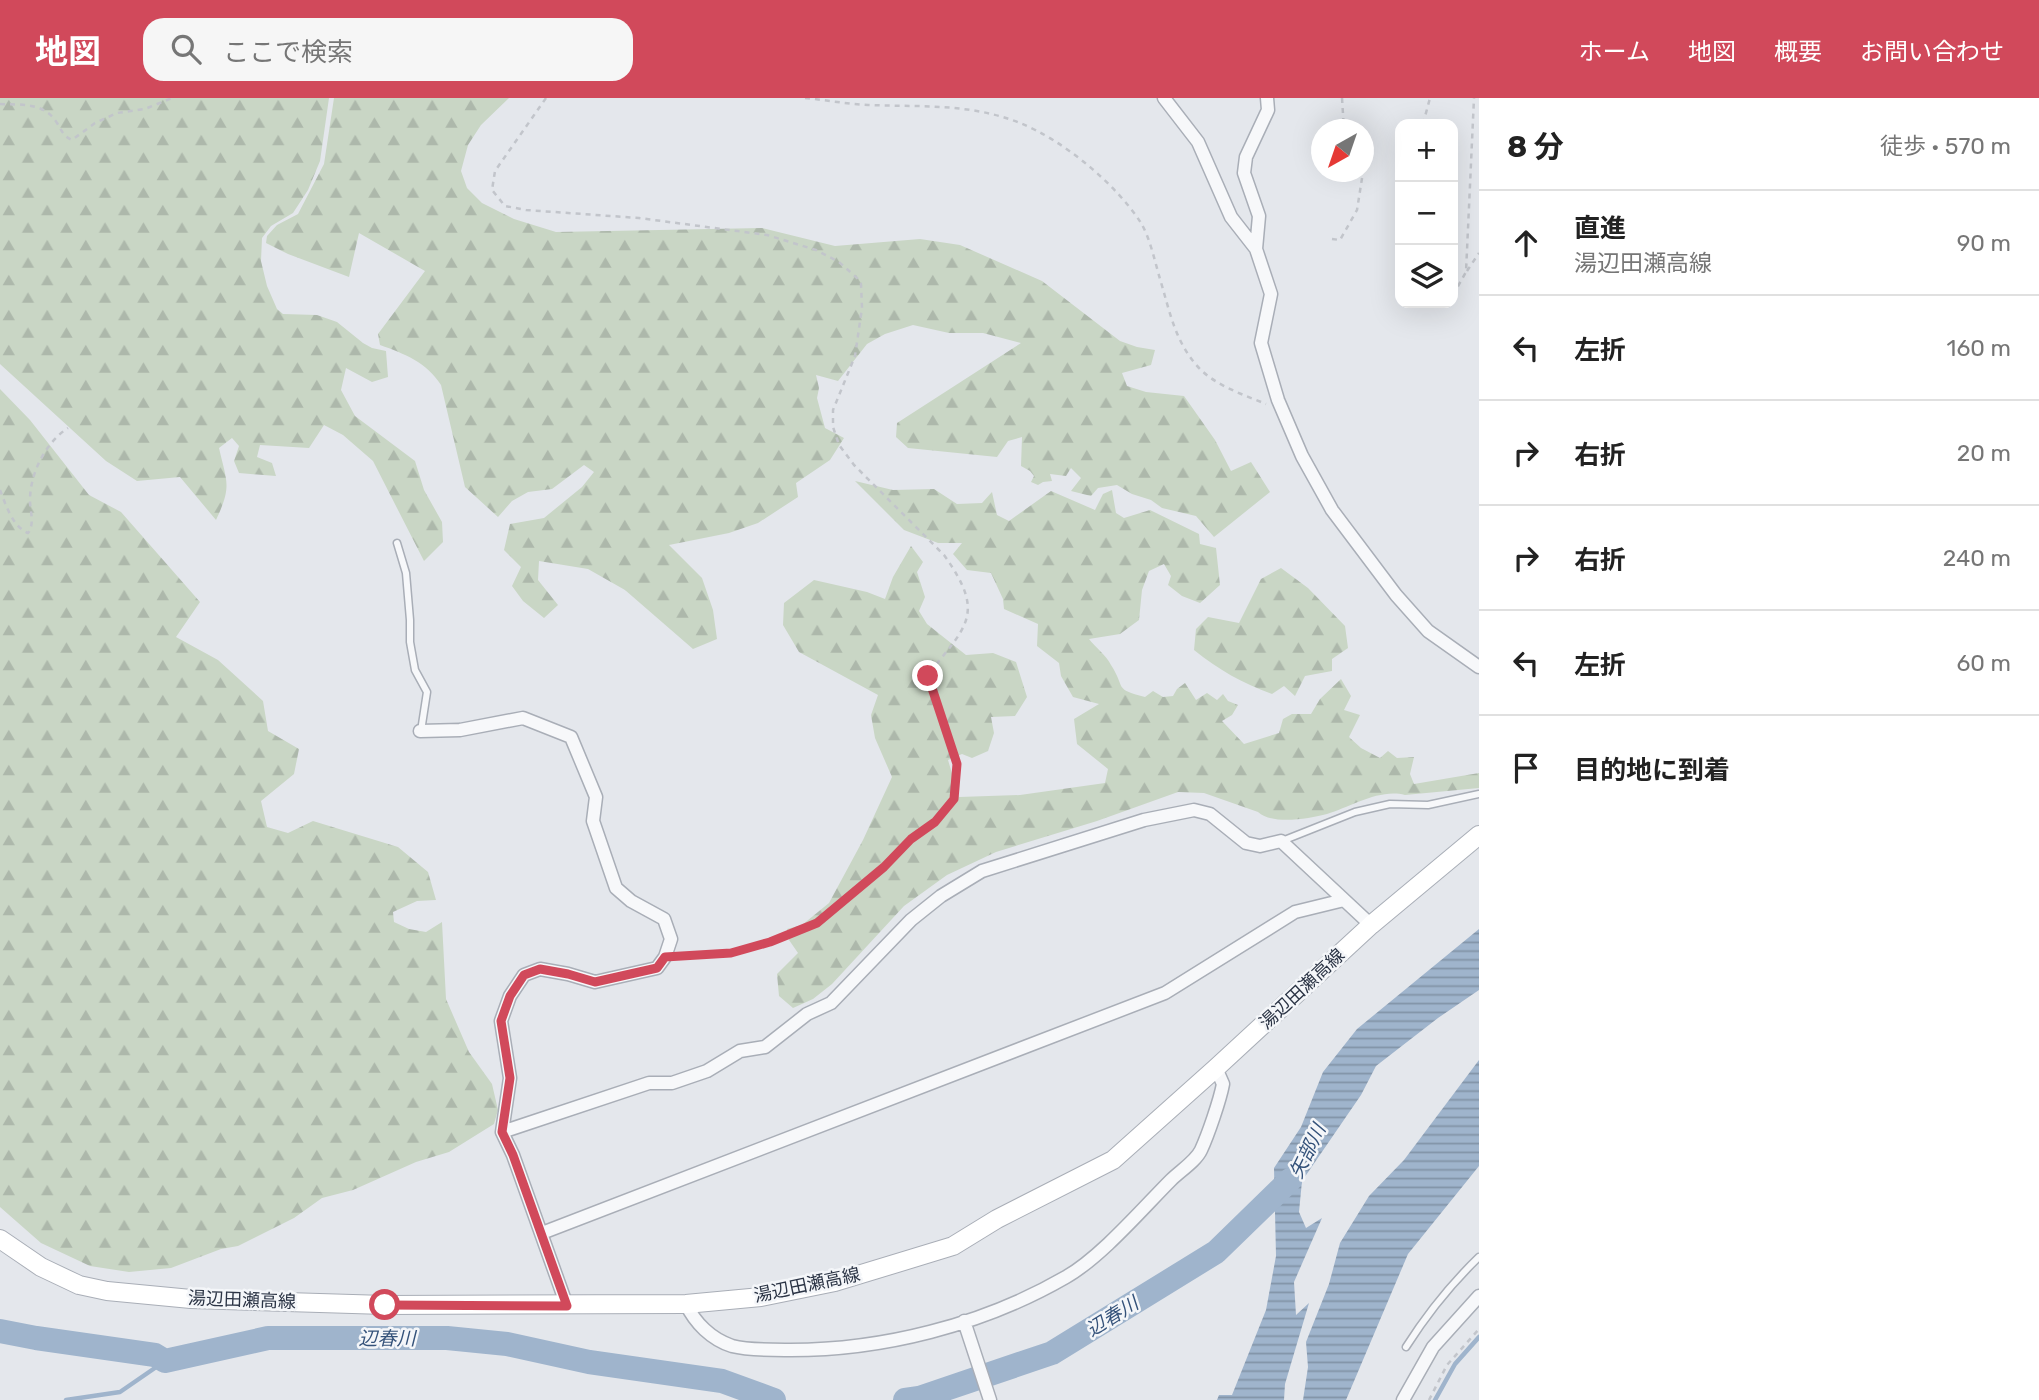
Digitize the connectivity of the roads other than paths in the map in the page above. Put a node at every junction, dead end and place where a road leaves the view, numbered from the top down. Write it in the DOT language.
graph roads {
  1 [pos="1164,98"];
  2 [pos="1267,98"];
  3 [pos="1256,249"];
  4 [pos="397,543"];
  5 [pos="1479,667"];
  6 [pos="421,731"];
  7 [pos="1479,794"];
  8 [pos="1479,835"];
  9 [pos="1281,841"];
  10 [pos="1344,900"];
  11 [pos="1371,925"];
  12 [pos="1216,1068"];
  13 [pos="502,1132"];
  14 [pos="542,1233"];
  15 [pos="0,1239"];
  16 [pos="1479,1257"];
  17 [pos="1479,1296"];
  18 [pos="686,1304"];
  19 [pos="567,1306"];
  20 [pos="966,1326"];
  21 [pos="1406,1347"];
  22 [pos="990,1400"];
  23 [pos="1403,1400"];
  1 -- 3 [label="street"];
  2 -- 3 [label="street"];
  3 -- 5 [label="street"];
  4 -- 6 [label="lane"];
  6 -- 13 [label="street"];
  7 -- 9 [label="lane"];
  8 -- 11 [label="main road, 湯辺田瀬高線"];
  9 -- 10 [label="street"];
  9 -- 13 [label="street"];
  10 -- 11 [label="street"];
  10 -- 14 [label="street"];
  11 -- 12 [label="main road, 湯辺田瀬高線"];
  12 -- 18 [label="main road, 湯辺田瀬高線"];
  12 -- 20 [label="street"];
  13 -- 14 [label="street"];
  14 -- 19 [label="street"];
  15 -- 19 [label="main road, 湯辺田瀬高線"];
  16 -- 21 [label="lane"];
  17 -- 23 [label="street"];
  18 -- 19 [label="main road, 湯辺田瀬高線"];
  18 -- 20 [label="street"];
  20 -- 22 [label="street"];
}
